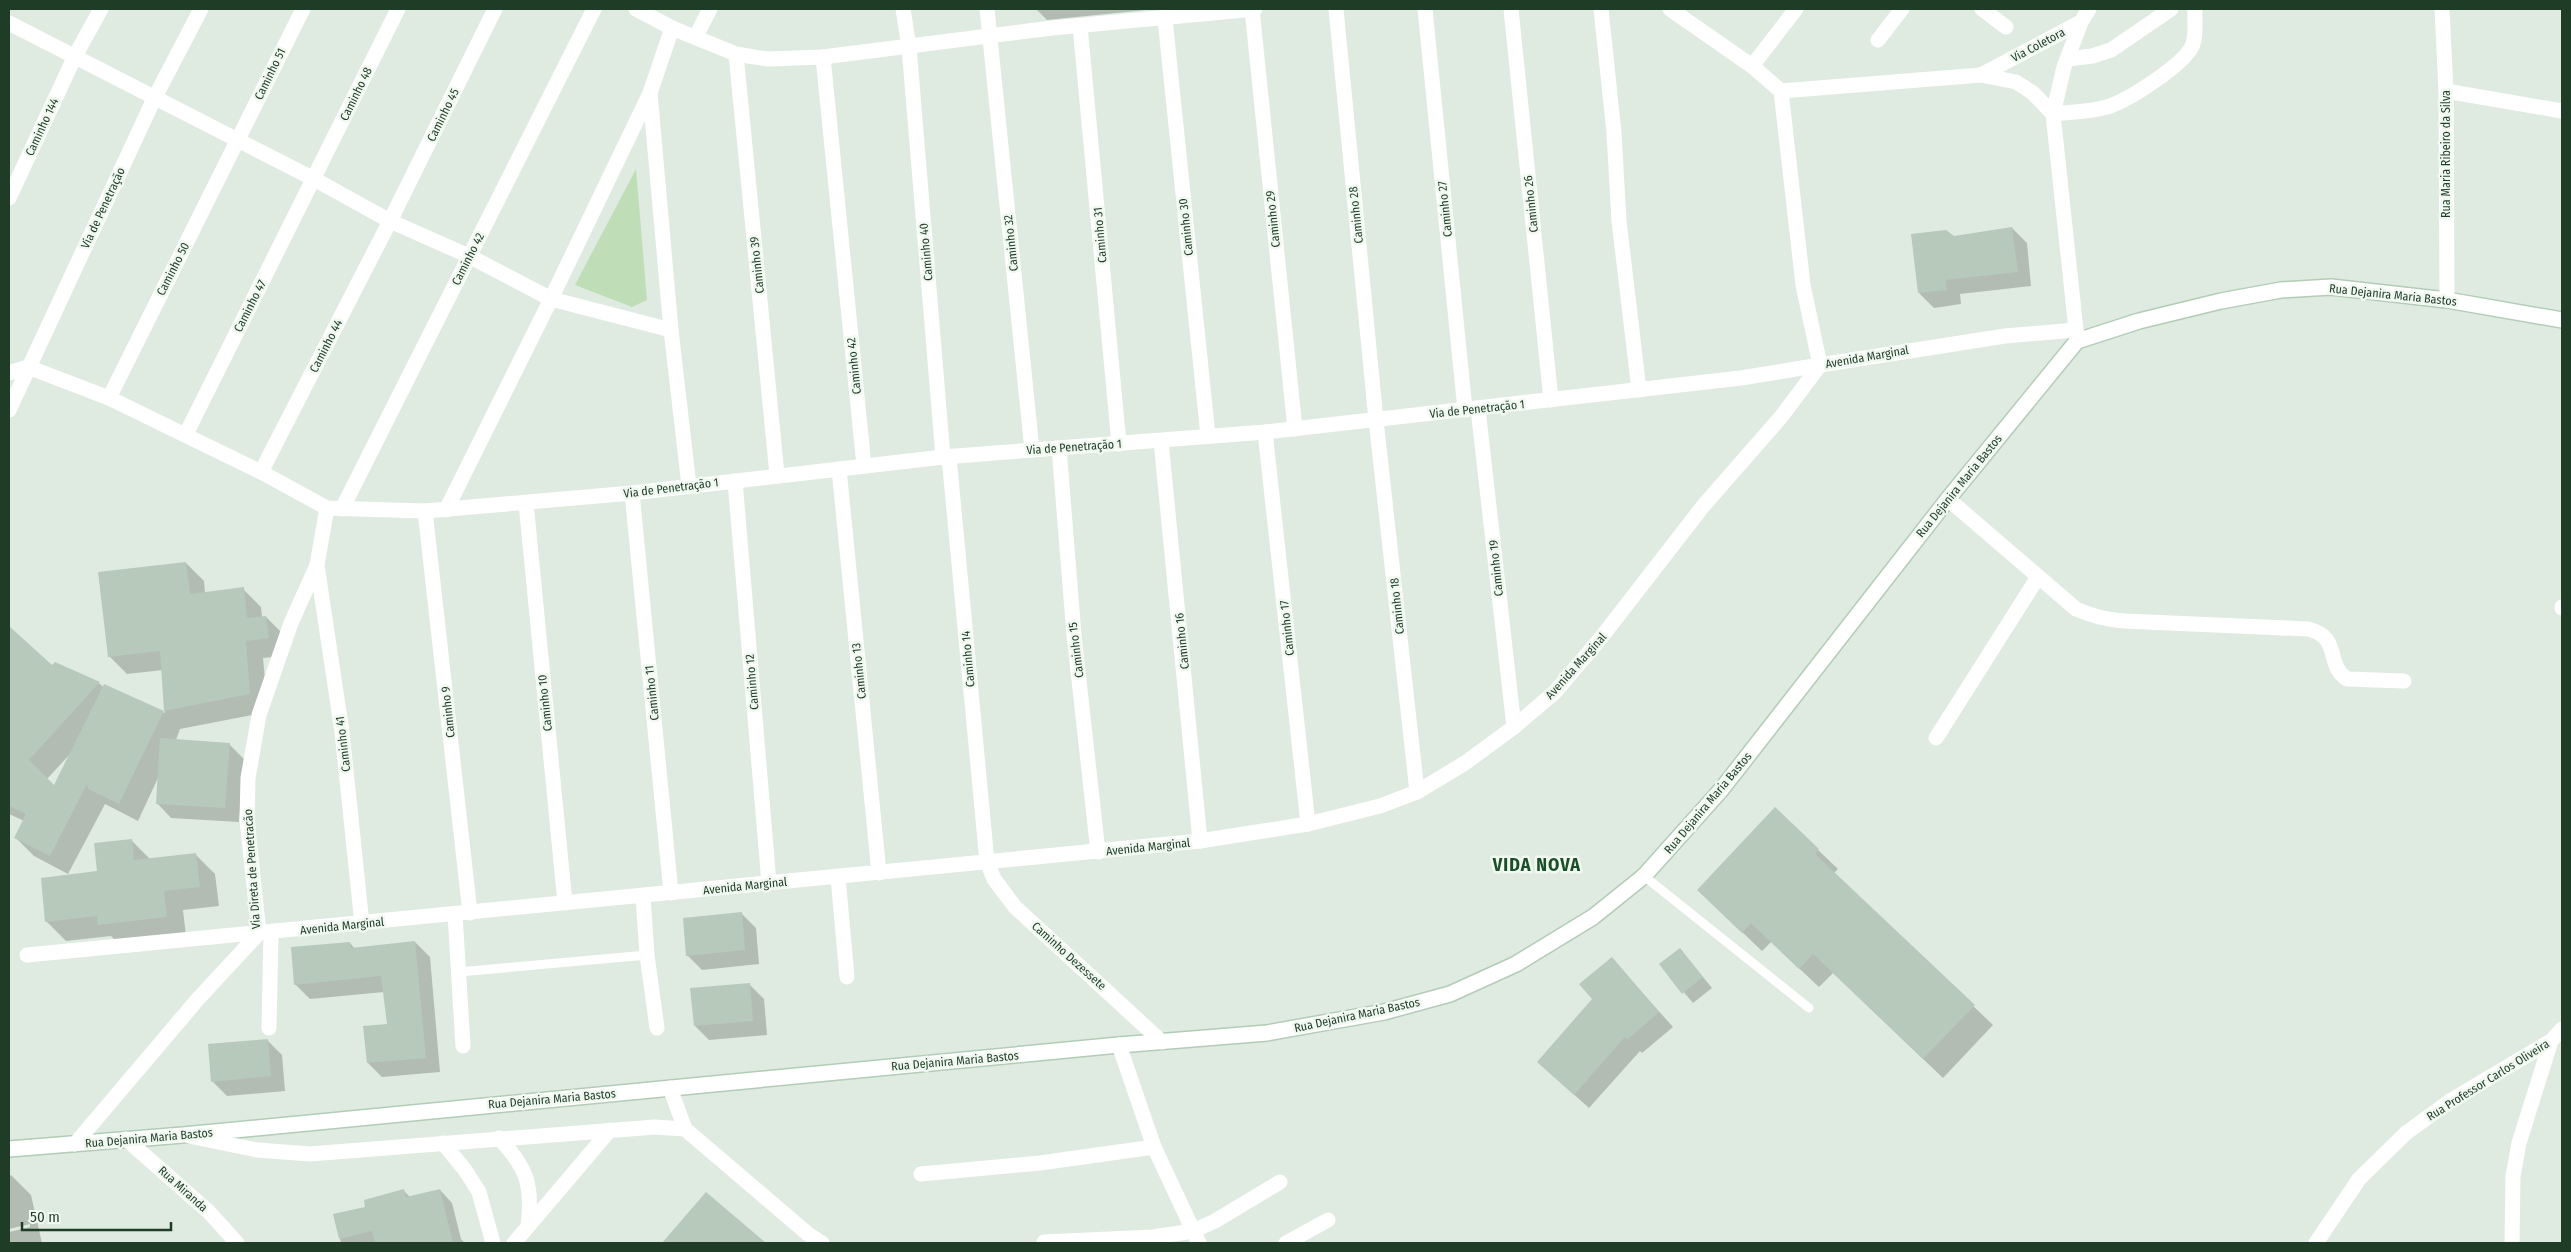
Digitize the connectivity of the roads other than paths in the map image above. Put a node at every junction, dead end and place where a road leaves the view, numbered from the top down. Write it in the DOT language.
graph roads {
  1 [pos="100,9"];
  2 [pos="201,9"];
  3 [pos="302,9"];
  4 [pos="398,9"];
  5 [pos="495,9"];
  6 [pos="594,9"];
  7 [pos="636,9"];
  8 [pos="710,9"];
  9 [pos="903,9"];
  10 [pos="987,9"];
  11 [pos="1253,9"];
  12 [pos="1336,9"];
  13 [pos="1425,9"];
  14 [pos="1511,9"];
  15 [pos="1601,9"];
  16 [pos="1796,9"];
  17 [pos="1902,9"];
  18 [pos="1982,9"];
  19 [pos="2089,9"];
  20 [pos="2171,9"];
  21 [pos="2195,9"];
  22 [pos="2442,9"];
  23 [pos="1676,10"];
  24 [pos="1165,19"];
  25 [pos="2081,22"];
  26 [pos="9,23"];
  27 [pos="1080,26"];
  28 [pos="672,28"];
  29 [pos="2006,28"];
  30 [pos="696,36"];
  31 [pos="990,36"];
  32 [pos="1878,40"];
  33 [pos="909,47"];
  34 [pos="736,54"];
  35 [pos="75,56"];
  36 [pos="823,57"];
  37 [pos="2068,59"];
  38 [pos="1752,66"];
  39 [pos="1981,75"];
  40 [pos="1781,91"];
  41 [pos="2446,91"];
  42 [pos="650,92"];
  43 [pos="154,99"];
  44 [pos="2562,111"];
  45 [pos="2053,114"];
  46 [pos="238,140"];
  47 [pos="314,179"];
  48 [pos="9,198"];
  49 [pos="390,221"];
  50 [pos="469,256"];
  51 [pos="551,299"];
  52 [pos="2447,300"];
  53 [pos="2562,320"];
  54 [pos="671,330"];
  55 [pos="2077,336"];
  56 [pos="1820,365"];
  57 [pos="28,367"];
  58 [pos="9,373"];
  59 [pos="1639,390"];
  60 [pos="109,398"];
  61 [pos="1551,400"];
  62 [pos="9,410"];
  63 [pos="1471,410"];
  64 [pos="1376,420"];
  65 [pos="1295,429"];
  66 [pos="1265,432"];
  67 [pos="186,434"];
  68 [pos="1208,436"];
  69 [pos="1161,441"];
  70 [pos="1119,444"];
  71 [pos="1059,448"];
  72 [pos="1032,450"];
  73 [pos="946,457"];
  74 [pos="864,466"];
  75 [pos="838,468"];
  76 [pos="261,472"];
  77 [pos="777,475"];
  78 [pos="735,481"];
  79 [pos="689,486"];
  80 [pos="632,493"];
  81 [pos="1948,499"];
  82 [pos="526,503"];
  83 [pos="327,508"];
  84 [pos="342,509"];
  85 [pos="446,510"];
  86 [pos="425,511"];
  87 [pos="317,565"];
  88 [pos="2038,577"];
  89 [pos="2404,681"];
  90 [pos="1514,727"];
  91 [pos="1936,738"];
  92 [pos="1418,792"];
  93 [pos="1308,824"];
  94 [pos="1200,841"];
  95 [pos="1098,852"];
  96 [pos="987,862"];
  97 [pos="879,873"];
  98 [pos="1644,876"];
  99 [pos="838,877"];
  100 [pos="769,883"];
  101 [pos="671,893"];
  102 [pos="643,896"];
  103 [pos="565,903"];
  104 [pos="462,913"];
  105 [pos="362,924"];
  106 [pos="265,933"];
  107 [pos="27,955"];
  108 [pos="647,956"];
  109 [pos="458,972"];
  110 [pos="847,977"];
  111 [pos="1809,1008"];
  112 [pos="269,1028"];
  113 [pos="657,1028"];
  114 [pos="2562,1028"];
  115 [pos="2551,1041"];
  116 [pos="1162,1042"];
  117 [pos="1119,1045"];
  118 [pos="464,1046"];
  119 [pos="670,1088"];
  120 [pos="685,1129"];
  121 [pos="610,1130"];
  122 [pos="183,1135"];
  123 [pos="499,1138"];
  124 [pos="126,1139"];
  125 [pos="443,1143"];
  126 [pos="75,1144"];
  127 [pos="1154,1147"];
  128 [pos="9,1149"];
  129 [pos="921,1174"];
  130 [pos="1280,1182"];
  131 [pos="1328,1220"];
  132 [pos="528,1226"];
  133 [pos="1196,1237"];
  134 [pos="1044,1242"];
  135 [pos="237,1243"];
  136 [pos="493,1243"];
  137 [pos="514,1243"];
  138 [pos="822,1243"];
  139 [pos="1286,1243"];
  140 [pos="2316,1243"];
  141 [pos="2512,1243"];
  1 -- 35 [label="street, Caminho 144"];
  2 -- 43 [label="street, Via de Penetração"];
  3 -- 46 [label="street, Caminho 51"];
  4 -- 47 [label="street, Caminho 48"];
  5 -- 49 [label="street, Caminho 45"];
  6 -- 50 [label="street, Caminho 42"];
  7 -- 28 [label="street"];
  8 -- 30 [label="street"];
  9 -- 33 [label="street, Caminho 40"];
  10 -- 31 [label="street, Caminho 32"];
  11 -- 24 [label="street"];
  11 -- 65 [label="street, Caminho 29"];
  12 -- 64 [label="street, Caminho 28"];
  13 -- 63 [label="street, Caminho 27"];
  14 -- 61 [label="street, Caminho 26"];
  15 -- 59 [label="street"];
  16 -- 38 [label="street"];
  17 -- 32 [label="street"];
  18 -- 29 [label="street"];
  19 -- 25 [label="street"];
  20 -- 37 [label="street"];
  21 -- 45 [label="street"];
  22 -- 41 [label="street, Rua Maria Ribeiro da Silva"];
  23 -- 38 [label="street"];
  24 -- 27 [label="street"];
  24 -- 68 [label="street, Caminho 30"];
  25 -- 37 [label="street"];
  25 -- 39 [label="street, Via Coletora"];
  26 -- 35 [label="street"];
  27 -- 31 [label="street"];
  27 -- 70 [label="street, Caminho 31"];
  28 -- 30 [label="street"];
  28 -- 42 [label="street"];
  30 -- 34 [label="street"];
  31 -- 33 [label="street"];
  31 -- 72 [label="street, Caminho 32"];
  33 -- 36 [label="street"];
  33 -- 73 [label="street, Caminho 40"];
  34 -- 36 [label="street"];
  34 -- 77 [label="street, Caminho 39"];
  35 -- 43 [label="street"];
  35 -- 48 [label="street, Caminho 144"];
  36 -- 74 [label="street, Caminho 42"];
  37 -- 45 [label="street"];
  38 -- 40 [label="street"];
  39 -- 40 [label="street"];
  39 -- 45 [label="street"];
  40 -- 56 [label="street"];
  41 -- 44 [label="street"];
  41 -- 52 [label="street, Rua Maria Ribeiro da Silva"];
  42 -- 51 [label="street"];
  42 -- 54 [label="street"];
  43 -- 46 [label="street"];
  43 -- 57 [label="street, Via de Penetração"];
  45 -- 55 [label="street"];
  46 -- 47 [label="street"];
  46 -- 60 [label="street, Caminho 50"];
  47 -- 49 [label="street"];
  47 -- 67 [label="street, Caminho 47"];
  49 -- 50 [label="street"];
  49 -- 76 [label="street, Caminho 44"];
  50 -- 51 [label="street"];
  50 -- 84 [label="street, Caminho 42"];
  51 -- 54 [label="street"];
  51 -- 85 [label="street"];
  52 -- 53 [label="street, Rua Dejanira Maria Bastos"];
  52 -- 55 [label="street, Rua Dejanira Maria Bastos"];
  54 -- 79 [label="street"];
  55 -- 56 [label="street, Avenida Marginal"];
  55 -- 81 [label="street, Rua Dejanira Maria Bastos"];
  56 -- 59 [label="street, Via de Penetração 1"];
  56 -- 90 [label="street, Avenida Marginal"];
  57 -- 58 [label="street"];
  57 -- 60 [label="street"];
  57 -- 62 [label="street, Via de Penetração"];
  59 -- 61 [label="street, Via de Penetração 1"];
  60 -- 67 [label="street"];
  61 -- 63 [label="street, Via de Penetração 1"];
  63 -- 64 [label="street, Via de Penetração 1"];
  63 -- 90 [label="street, Caminho 19"];
  64 -- 65 [label="street, Via de Penetração 1"];
  64 -- 92 [label="street, Caminho 18"];
  65 -- 66 [label="street, Via de Penetração 1"];
  66 -- 68 [label="street, Via de Penetração 1"];
  66 -- 93 [label="street, Caminho 17"];
  67 -- 76 [label="street"];
  68 -- 69 [label="street, Via de Penetração 1"];
  69 -- 70 [label="street, Via de Penetração 1"];
  69 -- 94 [label="street, Caminho 16"];
  70 -- 71 [label="street, Via de Penetração 1"];
  71 -- 72 [label="street, Via de Penetração 1"];
  71 -- 95 [label="street, Caminho 15"];
  72 -- 73 [label="street, Via de Penetração 1"];
  73 -- 74 [label="street, Via de Penetração 1"];
  73 -- 96 [label="street, Caminho 14"];
  74 -- 75 [label="street, Via de Penetração 1"];
  75 -- 77 [label="street, Via de Penetração 1"];
  75 -- 97 [label="street, Caminho 13"];
  76 -- 83 [label="street"];
  77 -- 78 [label="street, Via de Penetração 1"];
  78 -- 79 [label="street, Via de Penetração 1"];
  78 -- 100 [label="street, Caminho 12"];
  79 -- 80 [label="street, Via de Penetração 1"];
  80 -- 82 [label="street, Via de Penetração 1"];
  80 -- 101 [label="street, Caminho 11"];
  81 -- 88 [label="street"];
  81 -- 98 [label="street, Rua Dejanira Maria Bastos"];
  82 -- 85 [label="street, Via de Penetração 1"];
  82 -- 103 [label="street, Caminho 10"];
  83 -- 84 [label="street, Via de Penetração 1"];
  83 -- 87 [label="street, Via Direta de Penetracão"];
  84 -- 86 [label="street, Via de Penetração 1"];
  85 -- 86 [label="street, Via de Penetração 1"];
  86 -- 104 [label="street, Caminho 9"];
  87 -- 105 [label="street, Caminho 41"];
  87 -- 106 [label="street, Via Direta de Penetracão"];
  88 -- 89 [label="street"];
  88 -- 91 [label="street"];
  90 -- 92 [label="street, Avenida Marginal"];
  92 -- 93 [label="street, Avenida Marginal"];
  93 -- 94 [label="street, Avenida Marginal"];
  94 -- 95 [label="street, Avenida Marginal"];
  95 -- 96 [label="street, Avenida Marginal"];
  96 -- 97 [label="street, Avenida Marginal"];
  96 -- 116 [label="street, Caminho Dezessete"];
  97 -- 99 [label="street, Avenida Marginal"];
  98 -- 111 [label="lane"];
  98 -- 116 [label="street, Rua Dejanira Maria Bastos"];
  99 -- 100 [label="street, Avenida Marginal"];
  99 -- 110 [label="street"];
  100 -- 101 [label="street, Avenida Marginal"];
  101 -- 102 [label="street, Avenida Marginal"];
  102 -- 103 [label="street, Avenida Marginal"];
  102 -- 108 [label="street"];
  103 -- 104 [label="street, Avenida Marginal"];
  104 -- 105 [label="street, Avenida Marginal"];
  104 -- 109 [label="street, Caminho 9"];
  105 -- 106 [label="street, Avenida Marginal"];
  106 -- 107 [label="street, Avenida Marginal"];
  106 -- 112 [label="street"];
  106 -- 126 [label="street, Via Direta de Penetracão"];
  108 -- 109 [label="lane"];
  108 -- 113 [label="street"];
  109 -- 118 [label="street, Caminho 9"];
  114 -- 115 [label="street, Rua Professor Carlos Oliveira"];
  115 -- 140 [label="street, Rua Professor Carlos Oliveira"];
  115 -- 141 [label="street"];
  116 -- 117 [label="street, Rua Dejanira Maria Bastos"];
  117 -- 119 [label="street, Rua Dejanira Maria Bastos"];
  117 -- 127 [label="street"];
  119 -- 120 [label="street"];
  119 -- 122 [label="street, Rua Dejanira Maria Bastos"];
  120 -- 121 [label="street"];
  120 -- 138 [label="street"];
  121 -- 123 [label="street"];
  121 -- 132 [label="street"];
  122 -- 124 [label="street, Rua Dejanira Maria Bastos"];
  122 -- 125 [label="street"];
  123 -- 125 [label="street"];
  123 -- 132 [label="street"];
  124 -- 126 [label="street, Rua Dejanira Maria Bastos"];
  124 -- 135 [label="street, Rua Miranda"];
  125 -- 136 [label="street"];
  126 -- 128 [label="street, Rua Dejanira Maria Bastos"];
  127 -- 129 [label="street"];
  127 -- 133 [label="street"];
  130 -- 133 [label="street"];
  131 -- 139 [label="street"];
  132 -- 137 [label="street"];
  133 -- 134 [label="street"];
}
